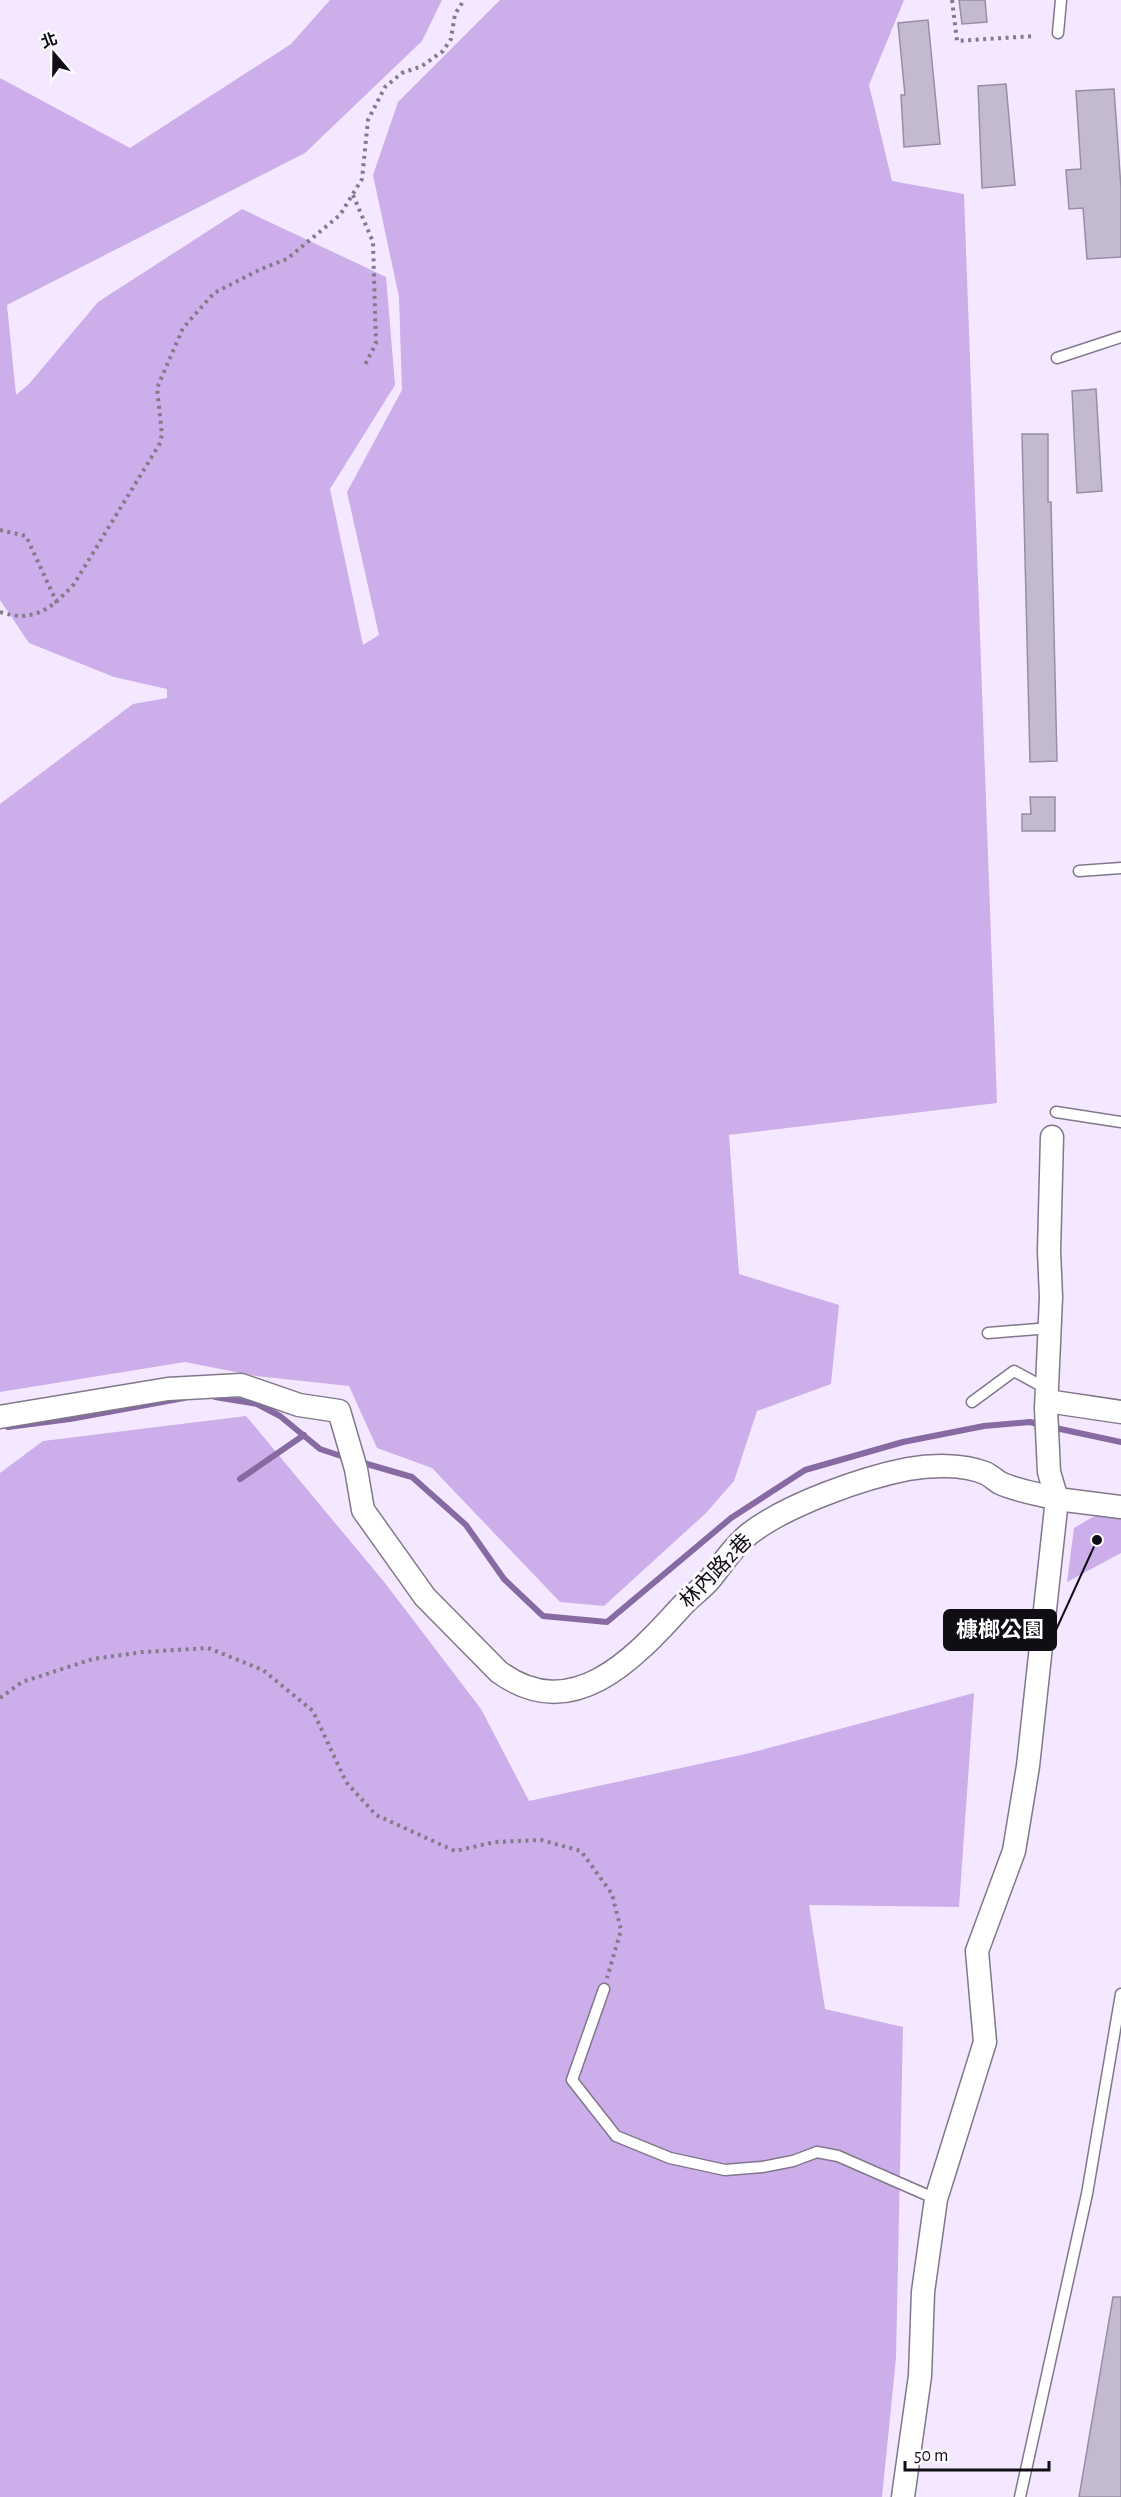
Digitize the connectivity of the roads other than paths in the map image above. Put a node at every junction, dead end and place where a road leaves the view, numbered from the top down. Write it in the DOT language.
graph roads {
  1 [pos="1061,0"];
  2 [pos="1058,33"];
  3 [pos="1121,337"];
  4 [pos="1056,358"];
  5 [pos="1121,868"];
  6 [pos="1079,871"];
  7 [pos="1056,1112"];
  8 [pos="1121,1122"];
  9 [pos="1052,1137"];
  10 [pos="1050,1328"];
  11 [pos="987,1334"];
  12 [pos="1047,1400"];
  13 [pos="972,1402"];
  14 [pos="1121,1412"];
  15 [pos="0,1417"];
  16 [pos="1057,1499"];
  17 [pos="1121,1507"];
  18 [pos="604,1989"];
  19 [pos="1121,1994"];
  20 [pos="936,2199"];
  21 [pos="903,2497"];
  22 [pos="1020,2497"];
  1 -- 2 [label="lane"];
  3 -- 4 [label="lane"];
  5 -- 6 [label="lane"];
  7 -- 8 [label="lane"];
  9 -- 10 [label="street"];
  10 -- 11 [label="lane"];
  10 -- 12 [label="street"];
  12 -- 13 [label="lane"];
  12 -- 14 [label="street"];
  12 -- 16 [label="street"];
  15 -- 16 [label="street, 林內路2巷"];
  16 -- 17 [label="street, 林內路2巷"];
  16 -- 20 [label="street"];
  18 -- 20 [label="lane"];
  19 -- 22 [label="lane"];
  20 -- 21 [label="street"];
}
